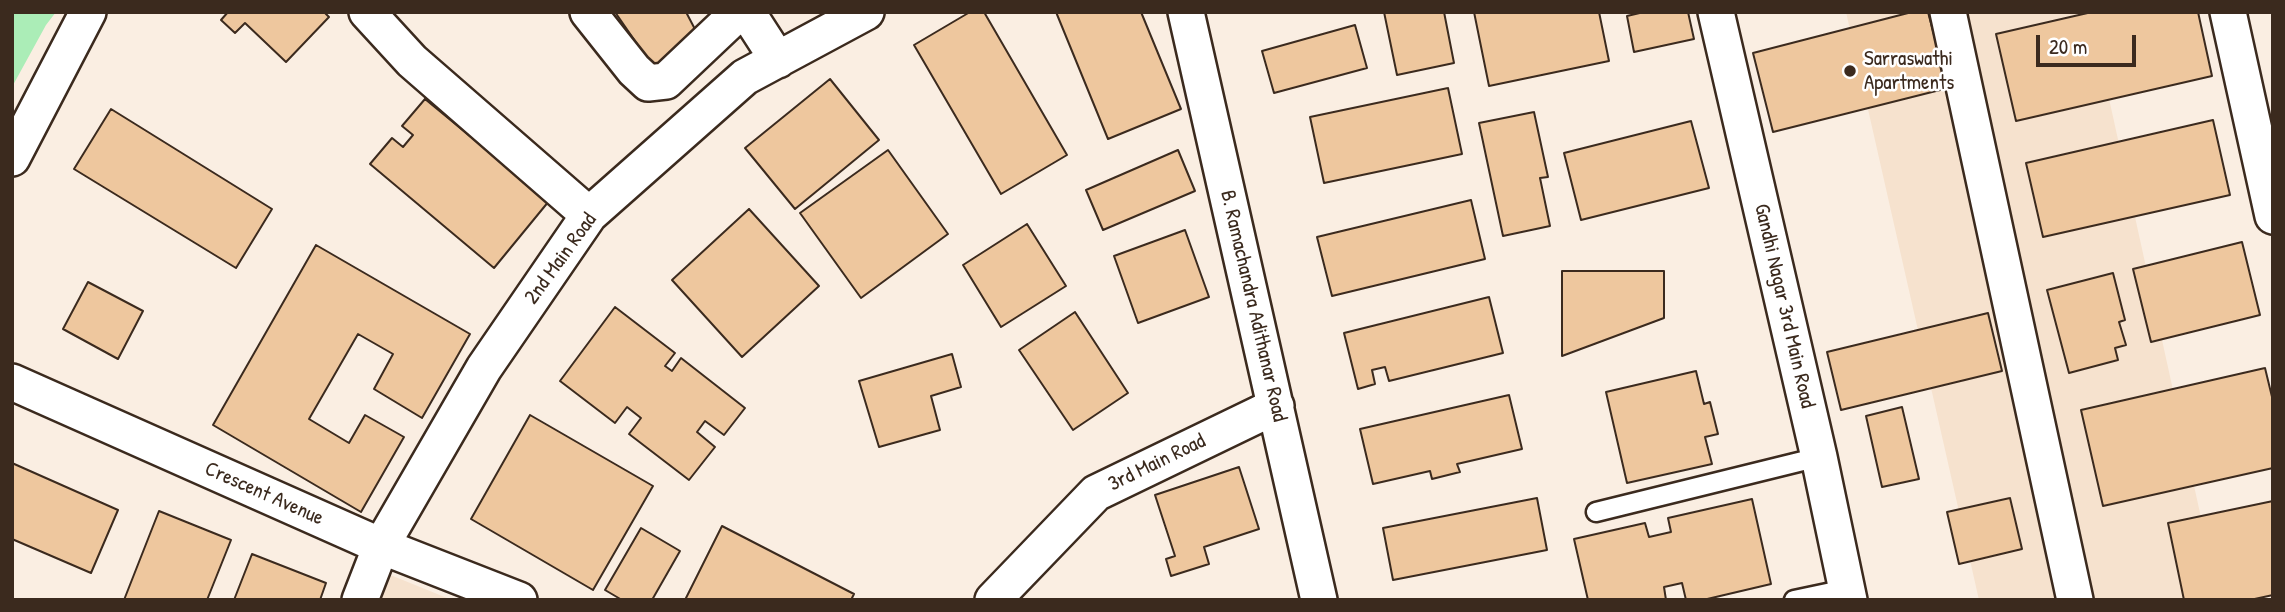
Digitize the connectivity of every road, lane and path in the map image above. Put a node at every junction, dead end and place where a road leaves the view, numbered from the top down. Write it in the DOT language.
graph roads {
  1 [pos="88,12"];
  2 [pos="367,12"];
  3 [pos="588,12"];
  4 [pos="739,12"];
  5 [pos="747,12"];
  6 [pos="866,12"];
  7 [pos="1186,12"];
  8 [pos="1716,12"];
  9 [pos="1948,12"];
  10 [pos="2228,12"];
  11 [pos="778,60"];
  12 [pos="12,158"];
  13 [pos="589,215"];
  14 [pos="2273,216"];
  15 [pos="12,382"];
  16 [pos="1276,406"];
  17 [pos="1819,457"];
  18 [pos="1596,512"];
  19 [pos="381,546"];
  20 [pos="1848,594"];
  21 [pos="360,600"];
  22 [pos="519,600"];
  23 [pos="993,600"];
  24 [pos="1319,600"];
  25 [pos="1794,600"];
  26 [pos="2075,600"];
  1 -- 12 [label="street"];
  2 -- 13 [label="street"];
  3 -- 4 [label="street"];
  5 -- 11 [label="street"];
  6 -- 11 [label="street, 2nd Main Road"];
  7 -- 16 [label="street, B. Ramachandra Adithanar Road"];
  8 -- 17 [label="street, Gandhi Nagar 3rd Main Road"];
  9 -- 26 [label="street"];
  10 -- 14 [label="street"];
  11 -- 13 [label="street, 2nd Main Road"];
  13 -- 19 [label="street, 2nd Main Road"];
  15 -- 19 [label="street, Crescent Avenue"];
  16 -- 23 [label="street, 3rd Main Road"];
  16 -- 24 [label="street, B. Ramachandra Adithanar Road"];
  17 -- 18 [label="lane"];
  17 -- 20 [label="street, Gandhi Nagar 3rd Main Road"];
  19 -- 21 [label="street, 2nd Main Road"];
  19 -- 22 [label="street, Crescent Avenue"];
  20 -- 25 [label="lane"];
}
